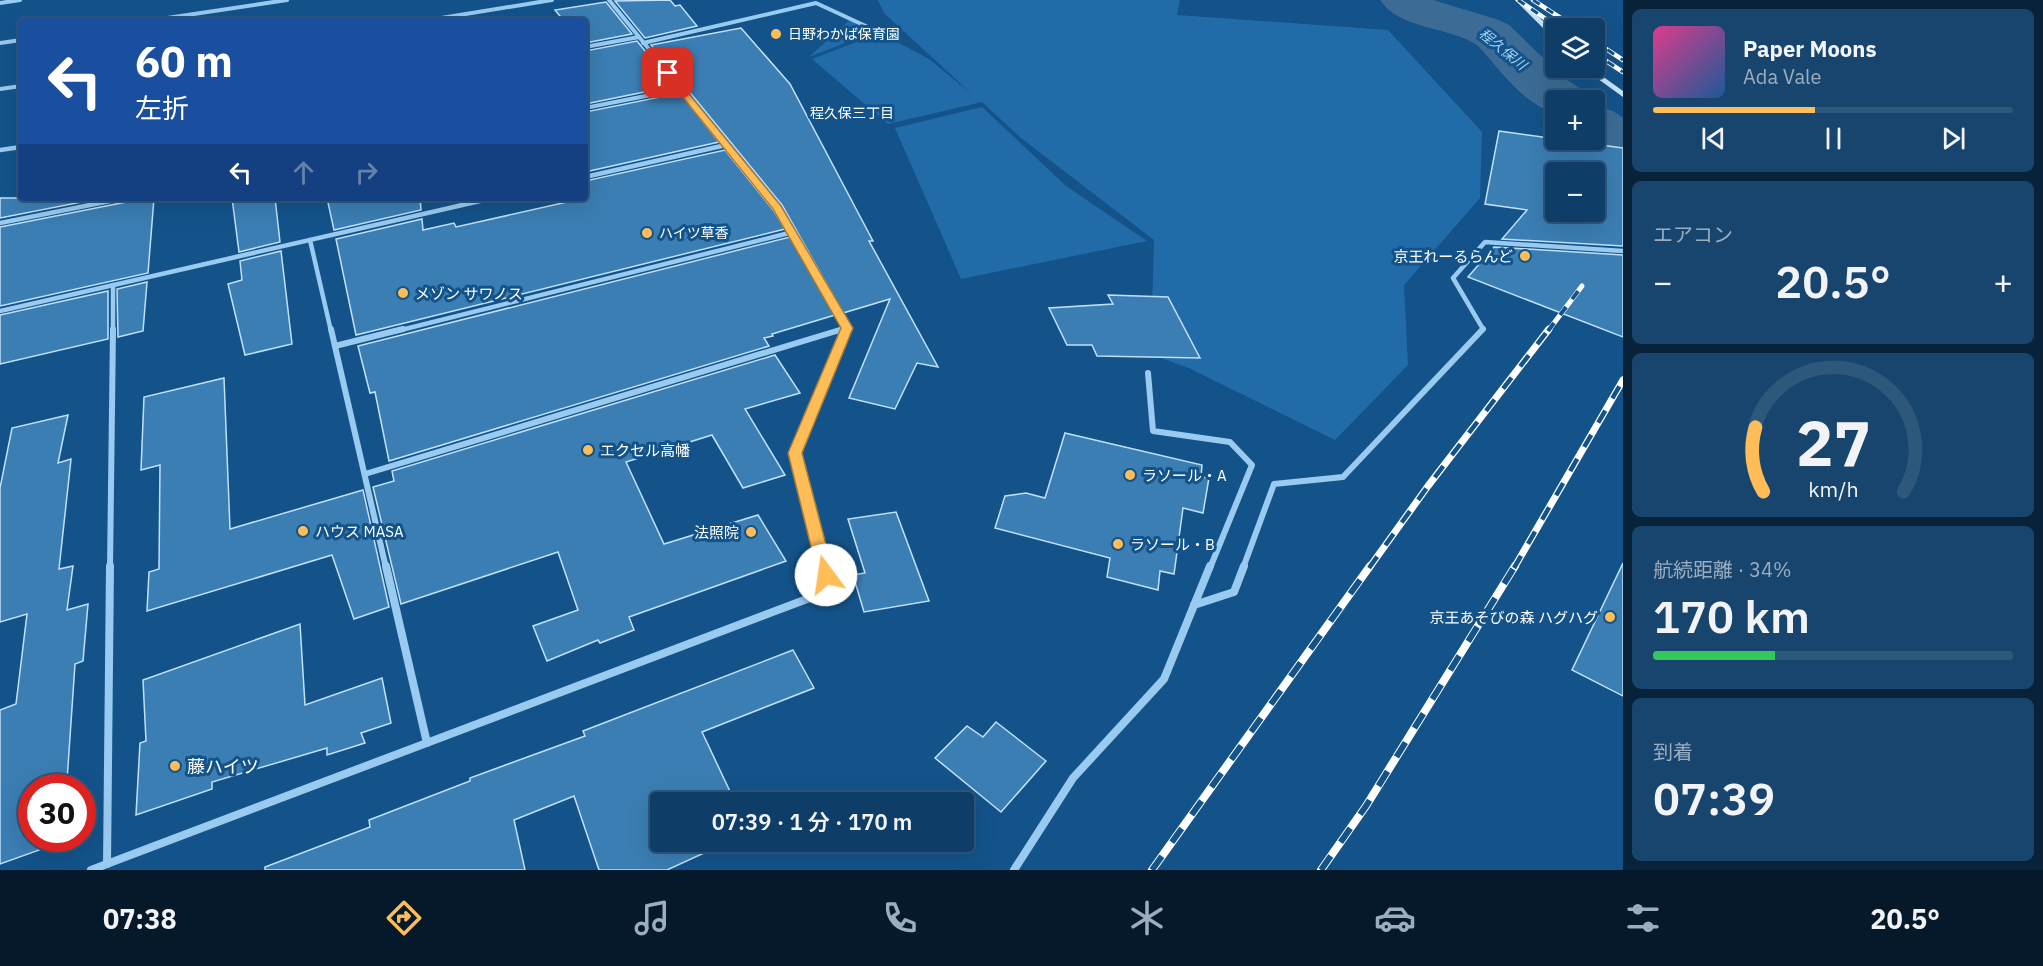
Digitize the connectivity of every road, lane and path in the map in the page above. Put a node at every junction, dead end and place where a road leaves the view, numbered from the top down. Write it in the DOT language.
graph roads {
  1 [pos="20,0"];
  2 [pos="287,0"];
  3 [pos="552,0"];
  4 [pos="609,0"];
  5 [pos="1518,0"];
  6 [pos="0,3"];
  7 [pos="167,18"];
  8 [pos="441,18"];
  9 [pos="870,28"];
  10 [pos="1545,28"];
  11 [pos="18,40"];
  12 [pos="641,40"];
  13 [pos="0,43"];
  14 [pos="588,47"];
  15 [pos="1600,78"];
  16 [pos="18,86"];
  17 [pos="0,89"];
  18 [pos="681,89"];
  19 [pos="1623,95"];
  20 [pos="588,107"];
  21 [pos="726,145"];
  22 [pos="18,147"];
  23 [pos="0,150"];
  24 [pos="588,176"];
  25 [pos="110,201"];
  26 [pos="480,201"];
  27 [pos="0,223"];
  28 [pos="793,232"];
  29 [pos="310,240"];
  30 [pos="1623,251"];
  31 [pos="113,285"];
  32 [pos="0,311"];
  33 [pos="847,328"];
  34 [pos="335,346"];
  35 [pos="1148,373"];
  36 [pos="365,474"];
  37 [pos="1194,605"];
  38 [pos="427,743"];
  39 [pos="107,864"];
  40 [pos="91,870"];
  41 [pos="1014,870"];
  1 -- 6 [label="street"];
  2 -- 7 [label="street"];
  3 -- 8 [label="street"];
  4 -- 12 [label="street"];
  5 -- 10 [label="main road"];
  9 -- 12 [label="street"];
  11 -- 13 [label="street"];
  12 -- 14 [label="street"];
  12 -- 18 [label="street"];
  15 -- 19 [label="main road"];
  16 -- 17 [label="street"];
  18 -- 20 [label="street"];
  18 -- 21 [label="street"];
  21 -- 24 [label="street"];
  21 -- 28 [label="street"];
  22 -- 23 [label="street"];
  25 -- 27 [label="street"];
  26 -- 29 [label="street"];
  28 -- 33 [label="street"];
  28 -- 34 [label="street"];
  29 -- 31 [label="street"];
  29 -- 34 [label="street"];
  30 -- 37 [label="street"];
  31 -- 32 [label="street"];
  31 -- 39 [label="street"];
  33 -- 36 [label="street"];
  33 -- 38 [label="street"];
  34 -- 36 [label="street"];
  35 -- 37 [label="street"];
  36 -- 38 [label="street"];
  37 -- 41 [label="street"];
  38 -- 39 [label="street"];
  39 -- 40 [label="street"];
}
